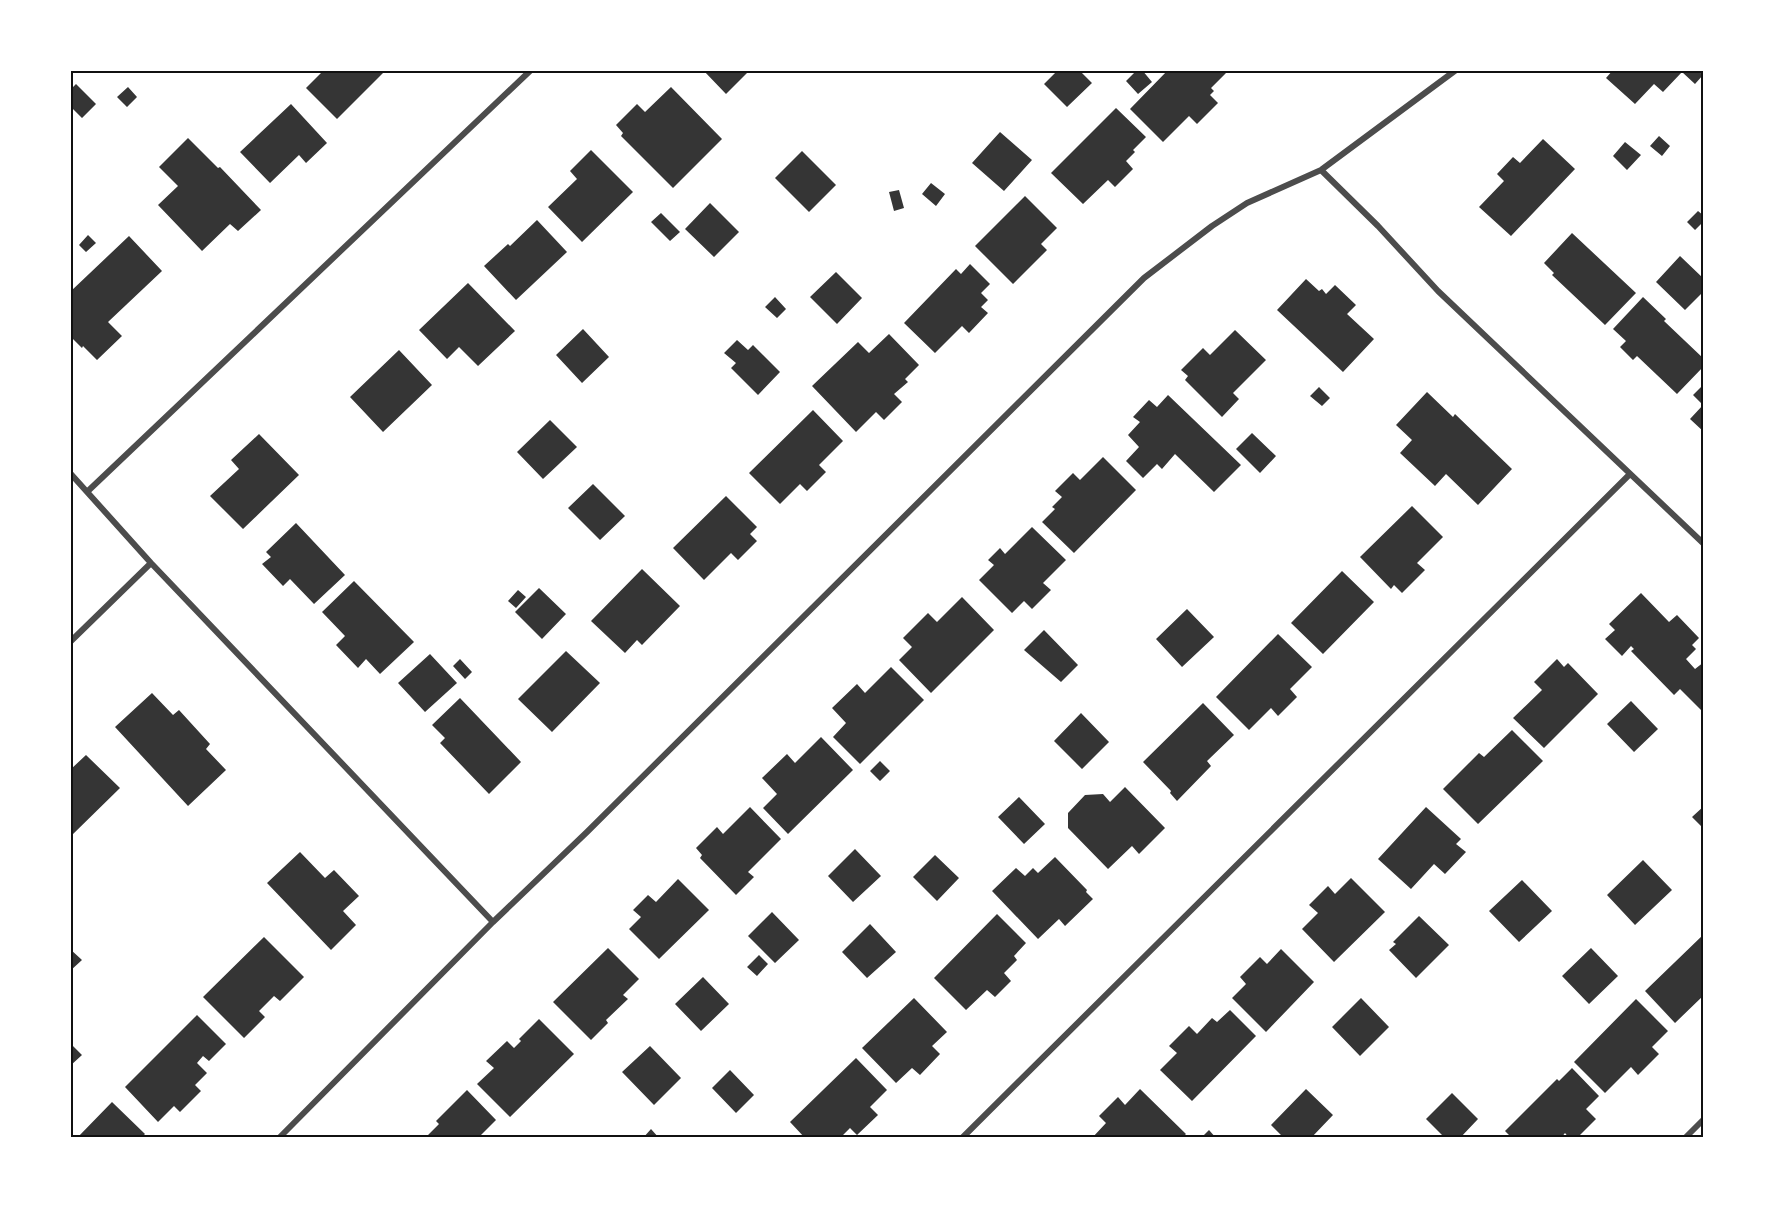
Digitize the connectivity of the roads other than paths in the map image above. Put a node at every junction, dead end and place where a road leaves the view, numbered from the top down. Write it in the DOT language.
graph roads {
  1 [pos="531,70"];
  2 [pos="1456,70"];
  3 [pos="1321,170"];
  4 [pos="70,473"];
  5 [pos="1630,474"];
  6 [pos="88,491"];
  7 [pos="1704,544"];
  8 [pos="151,562"];
  9 [pos="70,642"];
  10 [pos="493,922"];
  11 [pos="1704,1119"];
  12 [pos="279,1137"];
  13 [pos="962,1137"];
  14 [pos="1685,1137"];
  1 -- 6 [label="street"];
  2 -- 3 [label="street"];
  3 -- 5 [label="street"];
  3 -- 10 [label="street"];
  4 -- 6 [label="street"];
  5 -- 7 [label="street"];
  5 -- 13 [label="street"];
  6 -- 8 [label="street"];
  8 -- 9 [label="street"];
  8 -- 10 [label="street"];
  10 -- 12 [label="street"];
  11 -- 14 [label="street"];
}
